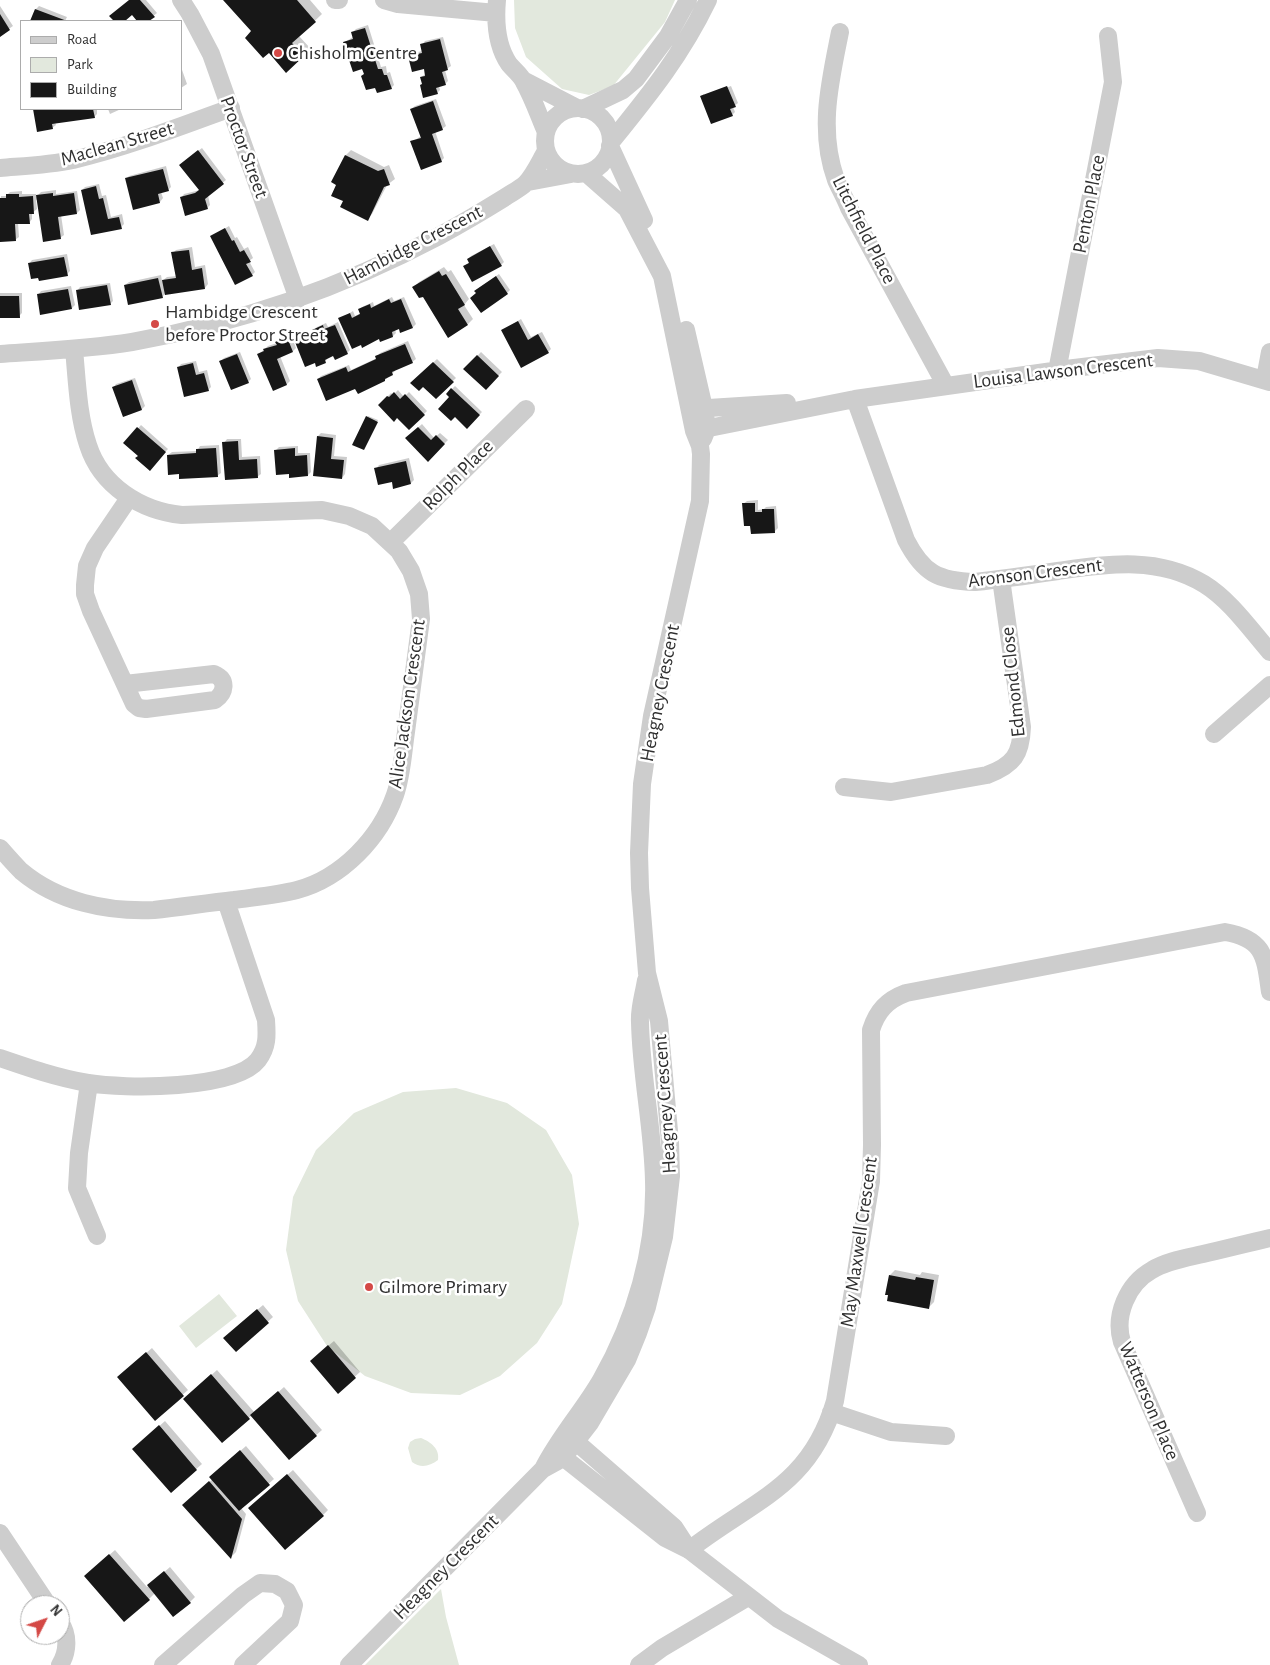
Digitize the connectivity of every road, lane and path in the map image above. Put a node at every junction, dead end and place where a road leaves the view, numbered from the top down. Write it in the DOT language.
graph roads {
  1 [pos="181,0"];
  2 [pos="335,0"];
  3 [pos="339,0"];
  4 [pos="384,0"];
  5 [pos="688,0"];
  6 [pos="708,0"];
  7 [pos="496,6"];
  8 [pos="840,32"];
  9 [pos="1108,36"];
  10 [pos="524,80"];
  11 [pos="231,108"];
  12 [pos="580,108"];
  13 [pos="546,132"];
  14 [pos="610,144"];
  15 [pos="546,151"];
  16 [pos="0,168"];
  17 [pos="579,174"];
  18 [pos="524,184"];
  19 [pos="645,233"];
  20 [pos="298,299"];
  21 [pos="74,349"];
  22 [pos="1270,352"];
  23 [pos="0,354"];
  24 [pos="1057,370"];
  25 [pos="1267,380"];
  26 [pos="946,386"];
  27 [pos="855,399"];
  28 [pos="526,408"];
  29 [pos="697,409"];
  30 [pos="700,435"];
  31 [pos="129,498"];
  32 [pos="391,542"];
  33 [pos="1002,579"];
  34 [pos="1270,652"];
  35 [pos="125,684"];
  36 [pos="1270,685"];
  37 [pos="1214,734"];
  38 [pos="844,787"];
  39 [pos="0,848"];
  40 [pos="226,901"];
  41 [pos="1270,992"];
  42 [pos="0,1058"];
  43 [pos="89,1083"];
  44 [pos="97,1236"];
  45 [pos="1270,1238"];
  46 [pos="831,1412"];
  47 [pos="946,1436"];
  48 [pos="571,1437"];
  49 [pos="558,1453"];
  50 [pos="1197,1513"];
  51 [pos="0,1532"];
  52 [pos="690,1550"];
  53 [pos="41,1595"];
  54 [pos="748,1597"];
  55 [pos="65,1645"];
  56 [pos="855,1664"];
  57 [pos="60,1665"];
  58 [pos="163,1665"];
  59 [pos="243,1665"];
  60 [pos="348,1665"];
  61 [pos="639,1665"];
  1 -- 11 [label="street, Proctor Street"];
  2 -- 3 [label="street"];
  4 -- 7 [label="street"];
  5 -- 12 [label="street"];
  6 -- 14 [label="street"];
  7 -- 10 [label="street"];
  8 -- 26 [label="street, Litchfield Place"];
  9 -- 24 [label="street, Penton Place"];
  10 -- 12 [label="street"];
  10 -- 13 [label="street"];
  11 -- 16 [label="street, Maclean Street"];
  11 -- 20 [label="street, Proctor Street"];
  12 -- 13 [label="street"];
  12 -- 14 [label="street"];
  13 -- 15 [label="street"];
  14 -- 17 [label="street"];
  14 -- 19 [label="street, Heagney Crescent"];
  15 -- 17 [label="street"];
  15 -- 18 [label="street, Hambidge Crescent"];
  17 -- 18 [label="street, Hambidge Crescent"];
  17 -- 19 [label="street, Heagney Crescent"];
  18 -- 20 [label="street, Hambidge Crescent"];
  19 -- 29 [label="street, Heagney Crescent"];
  20 -- 21 [label="street, Hambidge Crescent"];
  21 -- 23 [label="street, Hambidge Crescent"];
  21 -- 31 [label="street, Alice Jackson Crescent"];
  22 -- 25 [label="street"];
  24 -- 25 [label="street, Louisa Lawson Crescent"];
  24 -- 26 [label="street, Louisa Lawson Crescent"];
  26 -- 27 [label="street, Louisa Lawson Crescent"];
  27 -- 29 [label="street, Louisa Lawson Crescent"];
  27 -- 30 [label="street, Louisa Lawson Crescent"];
  27 -- 33 [label="street, Aronson Crescent"];
  28 -- 32 [label="street, Rolph Place"];
  29 -- 30 [label="street, Heagney Crescent"];
  30 -- 48 [label="street, Heagney Crescent"];
  31 -- 32 [label="street, Alice Jackson Crescent"];
  31 -- 35 [label="street"];
  32 -- 40 [label="street, Alice Jackson Crescent"];
  33 -- 34 [label="street, Aronson Crescent"];
  33 -- 38 [label="street, Edmond Close"];
  35 -- 35 [label="street"];
  36 -- 37 [label="street"];
  39 -- 40 [label="street, Alice Jackson Crescent"];
  40 -- 43 [label="street"];
  41 -- 46 [label="street, May Maxwell Crescent"];
  42 -- 43 [label="street"];
  43 -- 44 [label="street"];
  45 -- 50 [label="street, Watterson Place"];
  46 -- 47 [label="street"];
  46 -- 52 [label="street, May Maxwell Crescent"];
  48 -- 49 [label="street, Heagney Crescent"];
  48 -- 52 [label="street"];
  49 -- 52 [label="street"];
  49 -- 60 [label="street, Heagney Crescent"];
  51 -- 53 [label="street"];
  52 -- 54 [label="street"];
  54 -- 56 [label="street"];
  54 -- 61 [label="street"];
  55 -- 57 [label="street"];
  58 -- 59 [label="street"];
}
